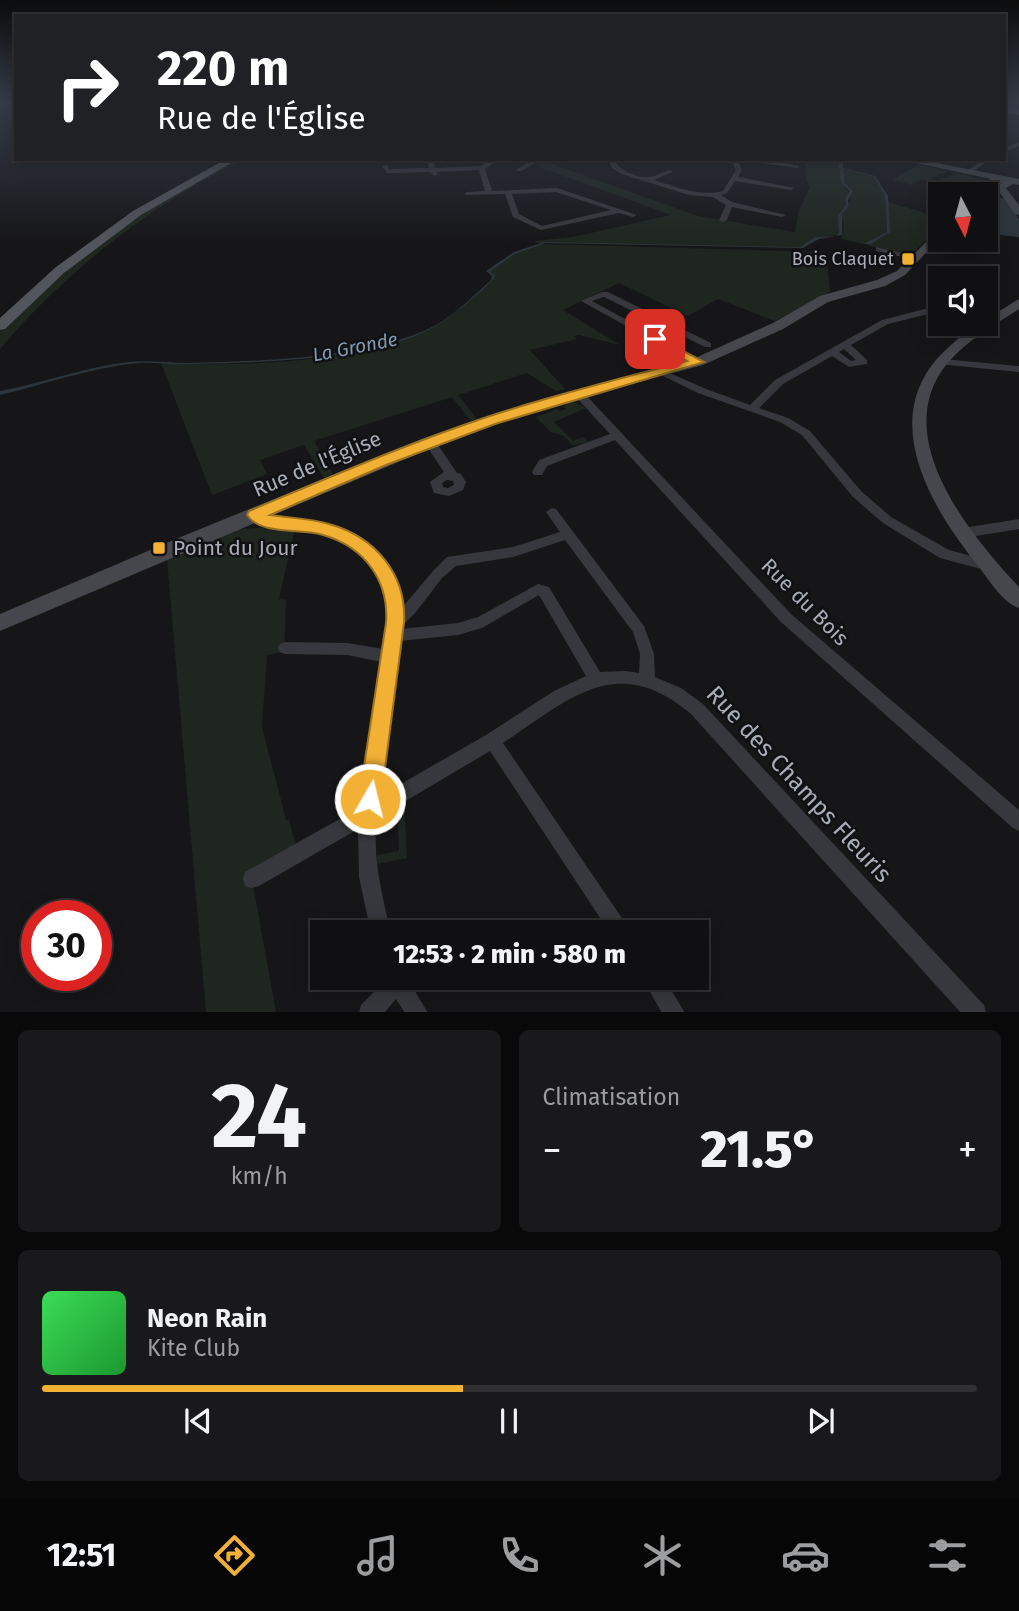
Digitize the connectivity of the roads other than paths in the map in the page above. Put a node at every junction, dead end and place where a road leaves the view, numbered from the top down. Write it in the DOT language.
graph roads {
  1 [pos="214,161"];
  2 [pos="229,161"];
  3 [pos="430,161"];
  4 [pos="494,161"];
  5 [pos="528,161"];
  6 [pos="610,161"];
  7 [pos="734,161"];
  8 [pos="764,161"];
  9 [pos="911,161"];
  10 [pos="986,161"];
  11 [pos="385,166"];
  12 [pos="797,166"];
  13 [pos="482,168"];
  14 [pos="519,170"];
  15 [pos="670,171"];
  16 [pos="433,174"];
  17 [pos="973,174"];
  18 [pos="736,179"];
  19 [pos="649,180"];
  20 [pos="1003,182"];
  21 [pos="791,188"];
  22 [pos="1019,190"];
  23 [pos="488,192"];
  24 [pos="508,192"];
  25 [pos="467,194"];
  26 [pos="715,195"];
  27 [pos="730,204"];
  28 [pos="618,211"];
  29 [pos="1019,212"];
  30 [pos="633,215"];
  31 [pos="782,215"];
  32 [pos="723,220"];
  33 [pos="928,244"];
  34 [pos="879,249"];
  35 [pos="916,258"];
  36 [pos="27,282"];
  37 [pos="602,293"];
  38 [pos="1019,305"];
  39 [pos="928,311"];
  40 [pos="998,315"];
  41 [pos="656,319"];
  42 [pos="0,326"];
  43 [pos="637,330"];
  44 [pos="971,336"];
  45 [pos="708,345"];
  46 [pos="846,346"];
  47 [pos="834,352"];
  48 [pos="698,362"];
  49 [pos="942,362"];
  50 [pos="1019,369"];
  51 [pos="662,373"];
  52 [pos="579,394"];
  53 [pos="752,409"];
  54 [pos="617,435"];
  55 [pos="430,442"];
  56 [pos="538,472"];
  57 [pos="453,476"];
  58 [pos="552,512"];
  59 [pos="255,515"];
  60 [pos="1019,524"];
  61 [pos="963,533"];
  62 [pos="568,534"];
  63 [pos="989,566"];
  64 [pos="1019,600"];
  65 [pos="0,623"];
  66 [pos="394,630"];
  67 [pos="285,648"];
  68 [pos="390,657"];
  69 [pos="596,679"];
  70 [pos="647,680"];
  71 [pos="492,740"];
  72 [pos="368,812"];
  73 [pos="1019,822"];
  74 [pos="252,879"];
  75 [pos="378,920"];
  76 [pos="613,920"];
  77 [pos="388,990"];
  78 [pos="403,990"];
  79 [pos="660,990"];
  80 [pos="370,1012"];
  81 [pos="417,1012"];
  82 [pos="674,1012"];
  83 [pos="975,1012"];
  1 -- 36 [label="main road"];
  2 -- 42 [label="main road"];
  3 -- 16 [label="street"];
  4 -- 13 [label="street"];
  5 -- 14 [label="street"];
  6 -- 19 [label="street"];
  7 -- 18 [label="street"];
  8 -- 12 [label="street"];
  9 -- 17 [label="street"];
  10 -- 17 [label="street"];
  11 -- 16 [label="street"];
  13 -- 16 [label="street"];
  13 -- 23 [label="street"];
  15 -- 19 [label="street"];
  17 -- 20 [label="street"];
  18 -- 21 [label="street"];
  18 -- 26 [label="street"];
  19 -- 26 [label="street"];
  20 -- 22 [label="street"];
  20 -- 29 [label="street"];
  23 -- 24 [label="street"];
  23 -- 25 [label="street"];
  24 -- 28 [label="street"];
  24 -- 28 [label="street"];
  26 -- 27 [label="street"];
  27 -- 31 [label="street"];
  27 -- 32 [label="street"];
  28 -- 30 [label="street"];
  33 -- 35 [label="street, Rue de l'Église"];
  34 -- 35 [label="street"];
  35 -- 48 [label="street, Rue de l'Église"];
  37 -- 41 [label="street"];
  37 -- 43 [label="street"];
  38 -- 40 [label="street"];
  39 -- 46 [label="street"];
  41 -- 43 [label="street"];
  41 -- 45 [label="street"];
  43 -- 48 [label="street"];
  44 -- 49 [label="street"];
  46 -- 47 [label="street"];
  46 -- 47 [label="street"];
  47 -- 53 [label="street"];
  48 -- 51 [label="street, Rue de l'Église"];
  49 -- 50 [label="street"];
  49 -- 61 [label="street"];
  51 -- 52 [label="street, Rue de l'Église"];
  51 -- 53 [label="street"];
  52 -- 54 [label="street, Rue du Bois"];
  52 -- 55 [label="street, Rue de l'Église"];
  53 -- 63 [label="street"];
  54 -- 56 [label="street"];
  54 -- 73 [label="street, Rue du Bois"];
  55 -- 57 [label="street"];
  55 -- 59 [label="street, Rue de l'Église"];
  58 -- 62 [label="street"];
  59 -- 65 [label="street, Rue de l'Église"];
  59 -- 66 [label="street"];
  60 -- 61 [label="street"];
  61 -- 63 [label="street"];
  62 -- 66 [label="street"];
  62 -- 70 [label="street"];
  63 -- 64 [label="street"];
  66 -- 68 [label="street"];
  66 -- 69 [label="street"];
  67 -- 68 [label="street"];
  68 -- 72 [label="street"];
  69 -- 70 [label="street, Rue des Champs Fleuris"];
  69 -- 71 [label="street, Rue des Champs Fleuris"];
  70 -- 83 [label="street, Rue des Champs Fleuris"];
  71 -- 72 [label="street, Rue des Champs Fleuris"];
  71 -- 76 [label="street"];
  72 -- 74 [label="street"];
  72 -- 75 [label="street"];
  77 -- 80 [label="street"];
  78 -- 81 [label="street"];
  79 -- 82 [label="street"];
}
